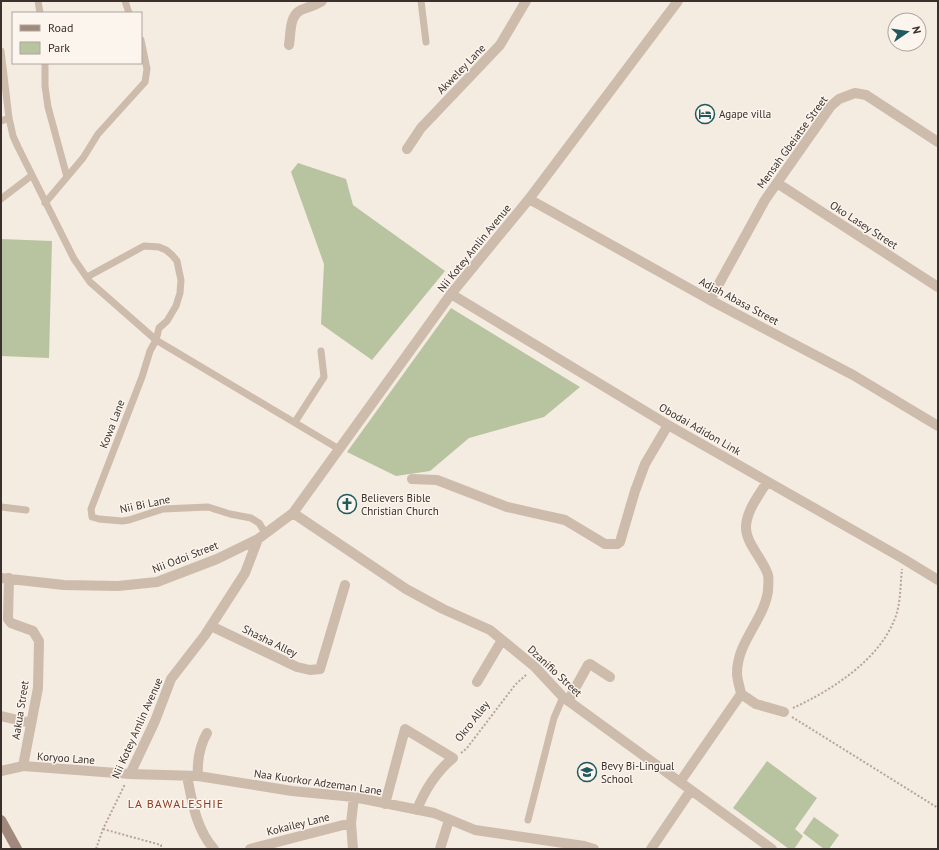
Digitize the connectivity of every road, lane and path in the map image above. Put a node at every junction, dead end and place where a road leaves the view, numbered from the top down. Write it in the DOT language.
graph roads {
  1 [pos="38,1"];
  2 [pos="125,1"];
  3 [pos="322,1"];
  4 [pos="421,1"];
  5 [pos="526,1"];
  6 [pos="678,1"];
  7 [pos="40,12"];
  8 [pos="130,12"];
  9 [pos="426,42"];
  10 [pos="142,45"];
  11 [pos="289,45"];
  12 [pos="1,51"];
  13 [pos="45,64"];
  14 [pos="9,118"];
  15 [pos="1,121"];
  16 [pos="938,142"];
  17 [pos="407,149"];
  18 [pos="31,176"];
  19 [pos="67,178"];
  20 [pos="777,183"];
  21 [pos="1,200"];
  22 [pos="528,200"];
  23 [pos="45,203"];
  24 [pos="87,277"];
  25 [pos="938,286"];
  26 [pos="452,294"];
  27 [pos="710,300"];
  28 [pos="156,340"];
  29 [pos="321,351"];
  30 [pos="294,422"];
  31 [pos="668,425"];
  32 [pos="938,426"];
  33 [pos="339,449"];
  34 [pos="412,479"];
  35 [pos="767,482"];
  36 [pos="1,507"];
  37 [pos="26,510"];
  38 [pos="293,513"];
  39 [pos="92,517"];
  40 [pos="262,537"];
  41 [pos="902,558"];
  42 [pos="5,578"];
  43 [pos="938,580"];
  44 [pos="346,585"];
  45 [pos="211,626"];
  46 [pos="502,640"];
  47 [pos="535,667"];
  48 [pos="610,677"];
  49 [pos="477,682"];
  50 [pos="741,694"];
  51 [pos="566,699"];
  52 [pos="784,712"];
  53 [pos="1,716"];
  54 [pos="31,723"];
  55 [pos="207,733"];
  56 [pos="453,758"];
  57 [pos="23,766"];
  58 [pos="1,771"];
  59 [pos="130,774"];
  60 [pos="187,776"];
  61 [pos="198,776"];
  62 [pos="680,782"];
  63 [pos="691,790"];
  64 [pos="354,797"];
  65 [pos="385,804"];
  66 [pos="938,808"];
  67 [pos="417,810"];
  68 [pos="1,820"];
  69 [pos="449,820"];
  70 [pos="528,820"];
  71 [pos="351,823"];
  72 [pos="103,829"];
  73 [pos="15,849"];
  74 [pos="96,849"];
  75 [pos="161,849"];
  76 [pos="214,849"];
  77 [pos="250,849"];
  78 [pos="353,849"];
  79 [pos="440,849"];
  80 [pos="594,849"];
  81 [pos="651,849"];
  82 [pos="772,849"];
  1 -- 7 [label="lane"];
  2 -- 8 [label="lane"];
  3 -- 11 [label="street"];
  4 -- 9 [label="lane"];
  5 -- 17 [label="street, Akweley Lane"];
  6 -- 22 [label="street, Nii Kotey Amlin Avenue"];
  10 -- 19 [label="lane"];
  12 -- 14 [label="lane"];
  13 -- 19 [label="lane"];
  14 -- 15 [label="lane"];
  14 -- 18 [label="lane"];
  16 -- 20 [label="street, Mensah Gbeiatse Street"];
  18 -- 21 [label="lane"];
  18 -- 23 [label="lane"];
  19 -- 23 [label="lane"];
  20 -- 25 [label="street, Oko Lasey Street"];
  20 -- 27 [label="street, Mensah Gbeiatse Street"];
  22 -- 26 [label="street, Nii Kotey Amlin Avenue"];
  22 -- 27 [label="street, Adjah Abasa Street"];
  23 -- 24 [label="lane"];
  24 -- 28 [label="lane"];
  24 -- 28 [label="lane, Kowa Lane"];
  26 -- 31 [label="street, Obodai Adidon Link"];
  26 -- 33 [label="street, Nii Kotey Amlin Avenue"];
  27 -- 32 [label="street, Adjah Abasa Street"];
  28 -- 30 [label="lane"];
  28 -- 39 [label="lane, Kowa Lane"];
  29 -- 30 [label="lane"];
  30 -- 33 [label="lane"];
  31 -- 34 [label="street"];
  31 -- 35 [label="street, Obodai Adidon Link"];
  33 -- 38 [label="street, Nii Kotey Amlin Avenue"];
  35 -- 41 [label="street, Obodai Adidon Link"];
  35 -- 50 [label="street"];
  36 -- 37 [label="lane"];
  38 -- 40 [label="street, Nii Odoi Street"];
  38 -- 46 [label="street, Dzanifio Street"];
  39 -- 40 [label="lane, Nii Bi Lane"];
  40 -- 42 [label="street, Nii Odoi Street"];
  40 -- 45 [label="street, Nii Kotey Amlin Avenue"];
  41 -- 43 [label="street, Obodai Adidon Link"];
  41 -- 52 [label="path"];
  42 -- 54 [label="street, Aakua Street"];
  44 -- 45 [label="street, Shasha Alley"];
  45 -- 59 [label="street, Nii Kotey Amlin Avenue"];
  46 -- 47 [label="street, Dzanifio Street"];
  46 -- 49 [label="street"];
  47 -- 51 [label="street, Dzanifio Street"];
  47 -- 56 [label="path, Okro Alley"];
  48 -- 51 [label="street"];
  50 -- 52 [label="street"];
  50 -- 62 [label="street"];
  51 -- 62 [label="street, Dzanifio Street"];
  51 -- 70 [label="lane"];
  52 -- 66 [label="path"];
  53 -- 54 [label="street"];
  54 -- 57 [label="street, Aakua Street"];
  55 -- 61 [label="street"];
  56 -- 65 [label="street"];
  56 -- 67 [label="street"];
  57 -- 58 [label="street, Koryoo Lane"];
  57 -- 59 [label="street, Koryoo Lane"];
  59 -- 60 [label="street, Naa Kuorkor Adzeman Lane"];
  59 -- 72 [label="path, Nii Kotey Amlin Avenue"];
  60 -- 61 [label="street, Naa Kuorkor Adzeman Lane"];
  60 -- 76 [label="street"];
  61 -- 64 [label="street, Naa Kuorkor Adzeman Lane"];
  62 -- 63 [label="street, Dzanifio Street"];
  63 -- 81 [label="street"];
  63 -- 82 [label="street, Dzanifio Street"];
  64 -- 65 [label="street, Naa Kuorkor Adzeman Lane"];
  64 -- 71 [label="street"];
  65 -- 67 [label="street, Naa Kuorkor Adzeman Lane"];
  67 -- 69 [label="street, Naa Kuorkor Adzeman Lane"];
  68 -- 73 [label="main road"];
  69 -- 79 [label="street"];
  69 -- 80 [label="street, Naa Kuorkor Adzeman Lane"];
  71 -- 77 [label="street, Kokailey Lane"];
  71 -- 78 [label="street"];
  72 -- 74 [label="path, Nii Kotey Amlin Avenue"];
  72 -- 75 [label="path"];
}
